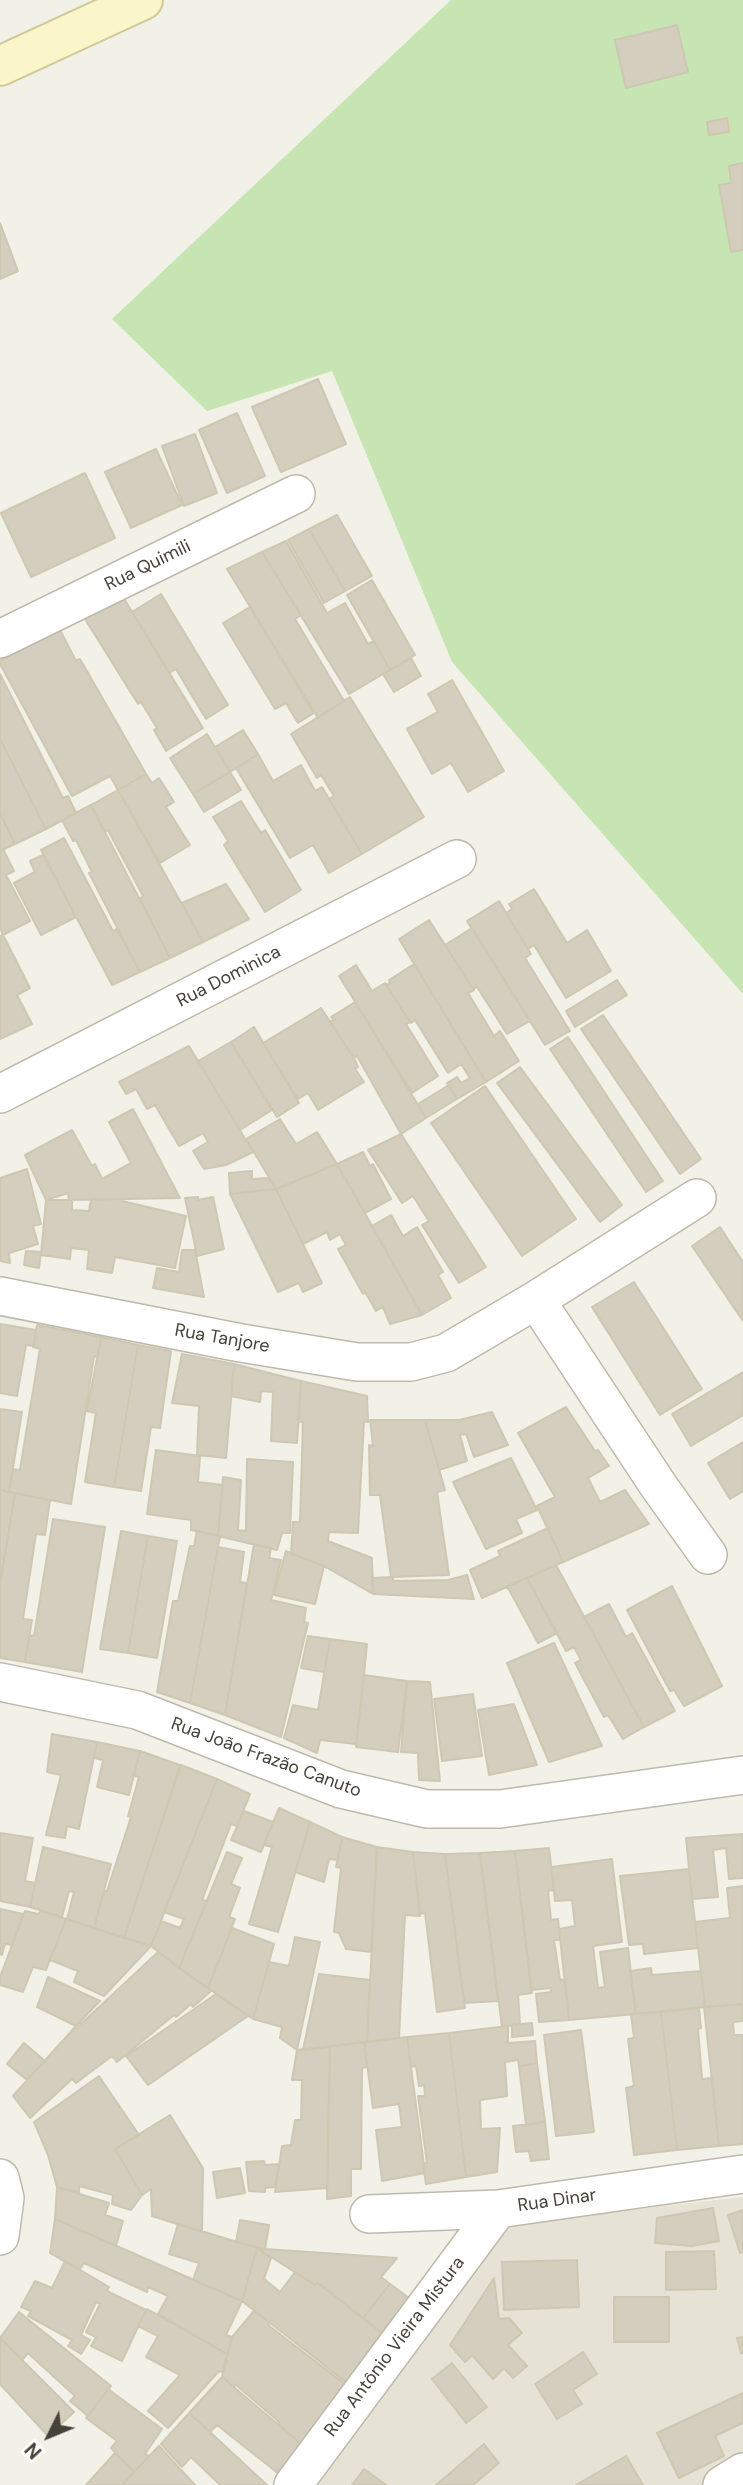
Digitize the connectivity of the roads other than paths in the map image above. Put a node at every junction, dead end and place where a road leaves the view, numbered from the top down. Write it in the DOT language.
graph roads {
  1 [pos="143,0"];
  2 [pos="0,66"];
  3 [pos="296,494"];
  4 [pos="0,639"];
  5 [pos="457,859"];
  6 [pos="0,1094"];
  7 [pos="697,1198"];
  8 [pos="0,1296"];
  9 [pos="536,1300"];
  10 [pos="708,1555"];
  11 [pos="0,1682"];
  12 [pos="743,1775"];
  13 [pos="743,2174"];
  14 [pos="0,2178"];
  15 [pos="498,2209"];
  16 [pos="369,2214"];
  17 [pos="0,2236"];
  18 [pos="743,2472"];
  19 [pos="293,2485"];
  20 [pos="722,2485"];
  1 -- 2 [label="main road"];
  3 -- 4 [label="street, Rua Quimili"];
  5 -- 6 [label="street, Rua Dominica"];
  7 -- 9 [label="street, Rua Tanjore"];
  8 -- 9 [label="street, Rua Tanjore"];
  9 -- 10 [label="street"];
  11 -- 12 [label="street, Rua João Frazão Canuto"];
  13 -- 15 [label="street, Rua Dinar"];
  14 -- 17 [label="street"];
  15 -- 16 [label="street, Rua Dinar"];
  15 -- 19 [label="street, Rua Antônio Vieira Mistura"];
  18 -- 20 [label="street"];
}
